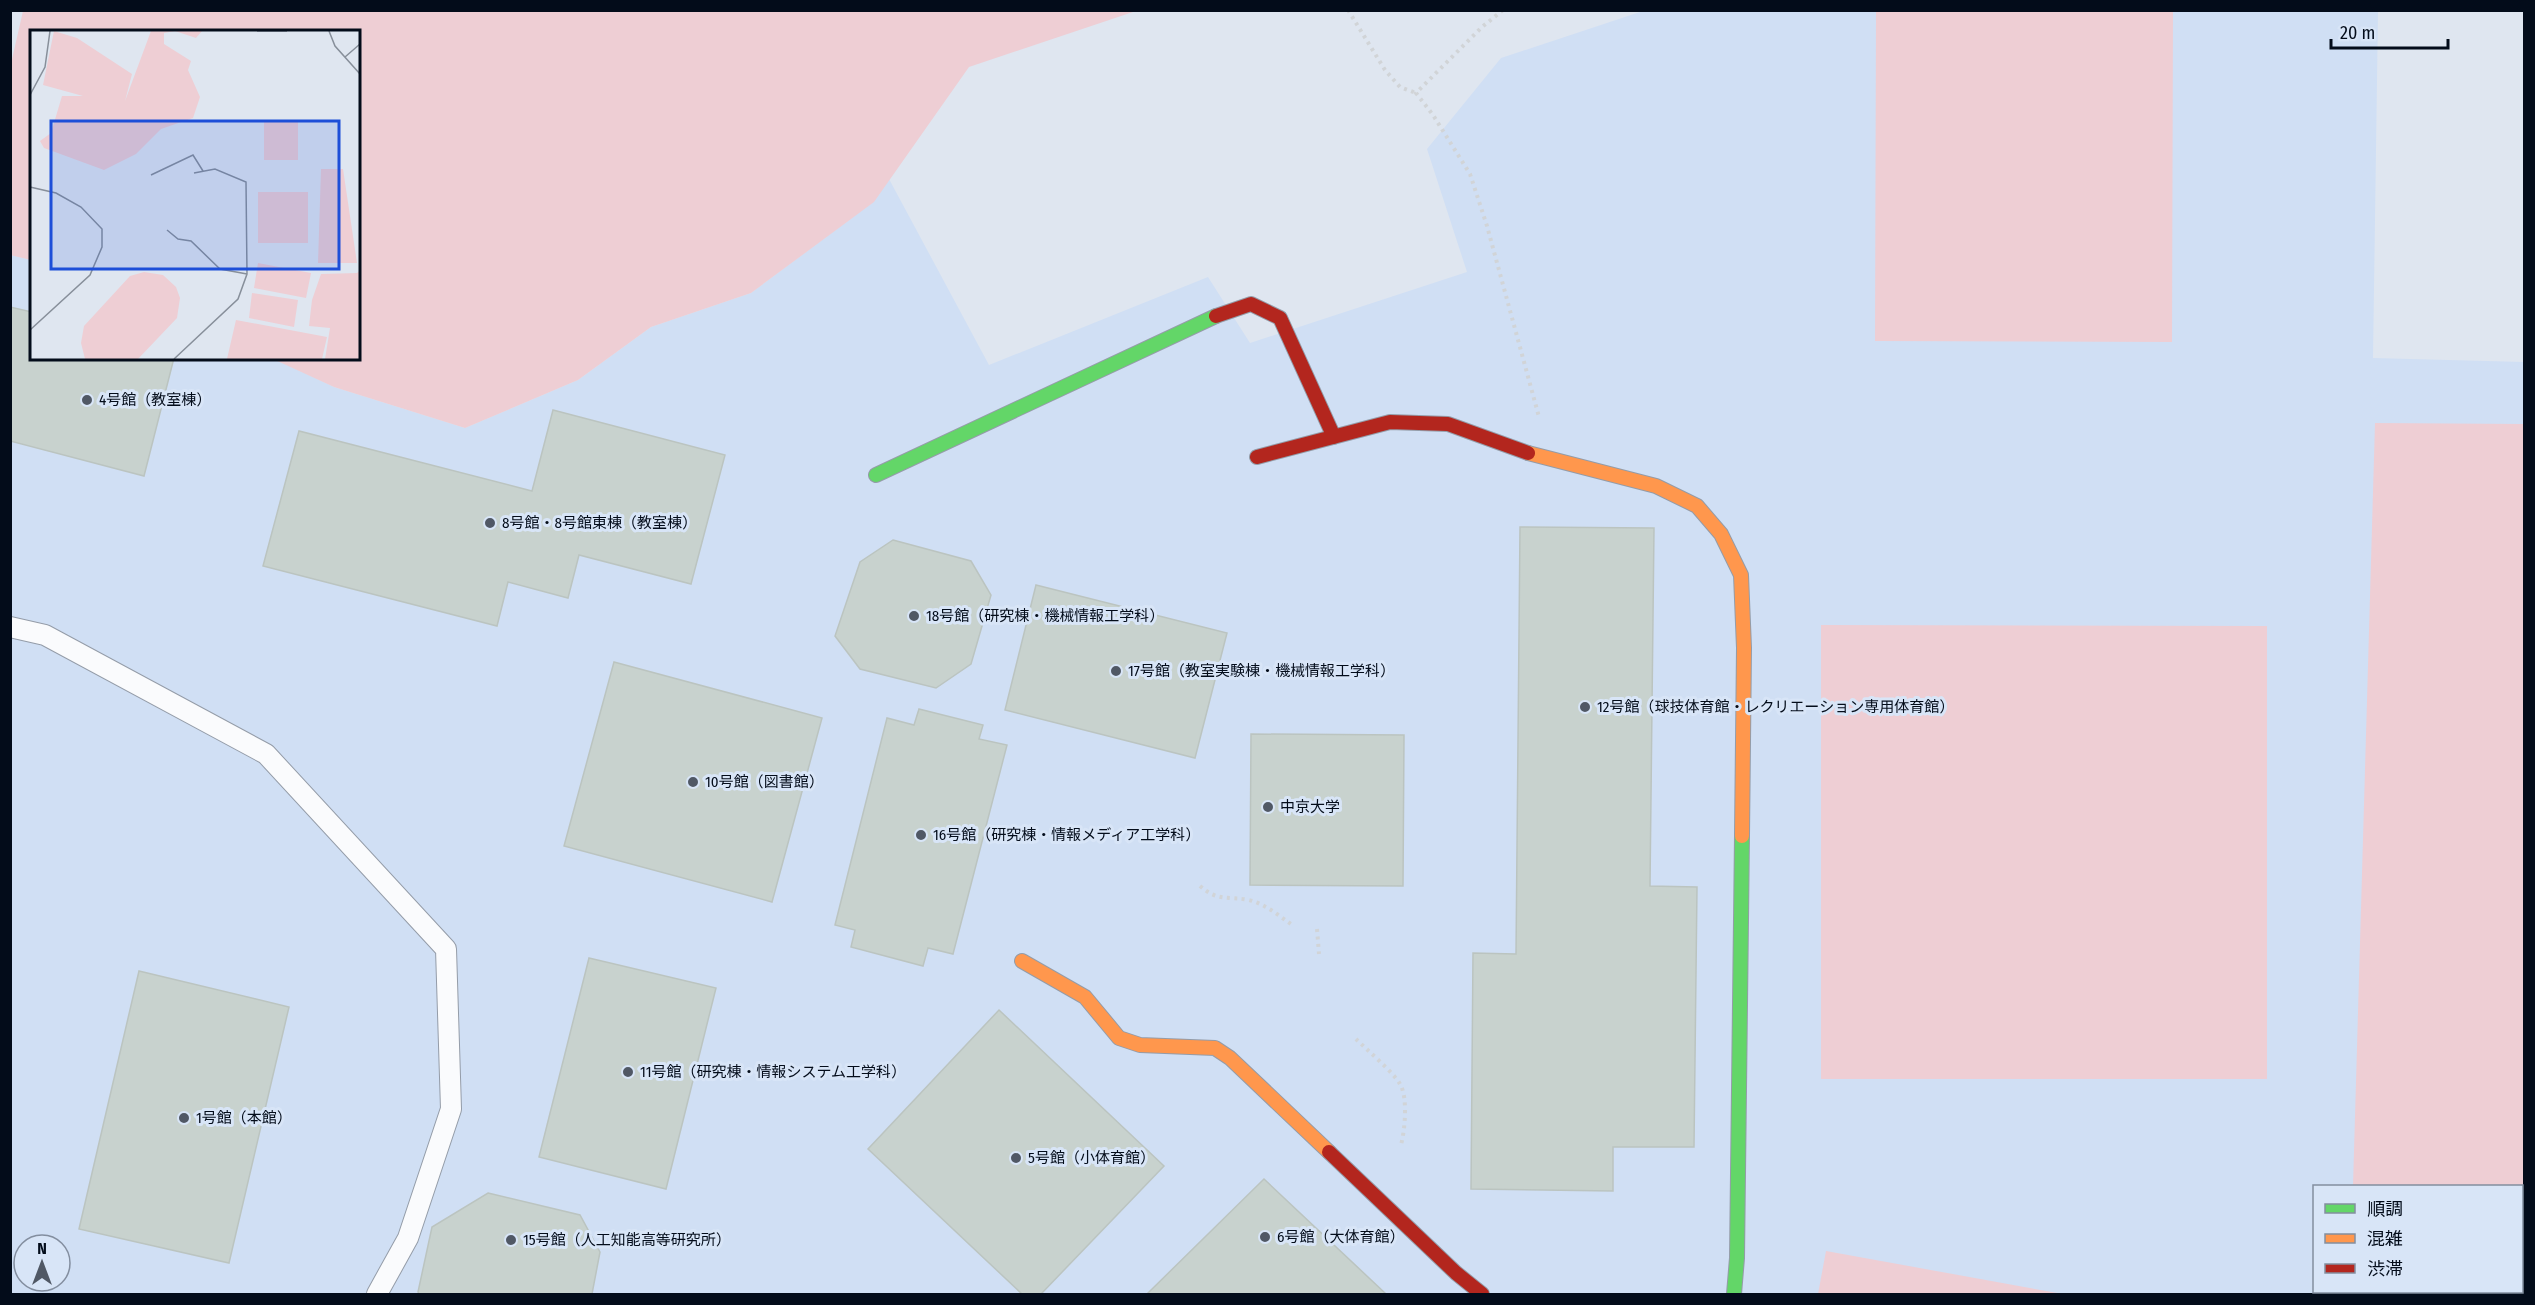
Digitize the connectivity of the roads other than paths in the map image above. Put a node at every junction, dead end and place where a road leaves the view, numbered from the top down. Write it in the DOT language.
graph roads {
  1 [pos="1334,437"];
  2 [pos="1257,457"];
  3 [pos="876,475"];
  4 [pos="10,627"];
  5 [pos="1022,961"];
  6 [pos="377,1294"];
  7 [pos="1482,1294"];
  8 [pos="1734,1294"];
  1 -- 2 [label="street"];
  1 -- 3 [label="street"];
  1 -- 8 [label="street"];
  4 -- 6 [label="lane"];
  5 -- 7 [label="street"];
}
